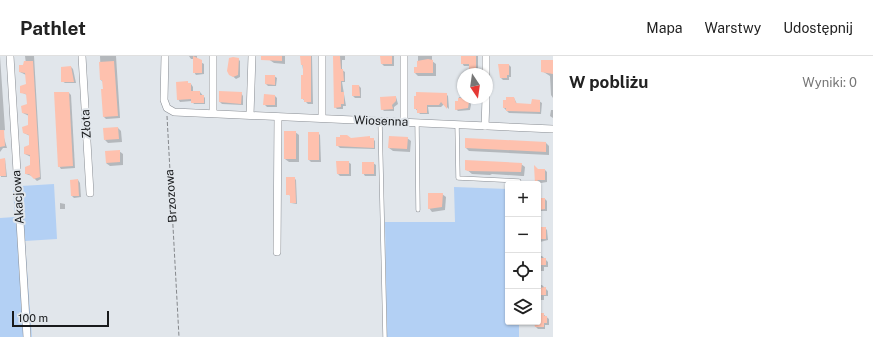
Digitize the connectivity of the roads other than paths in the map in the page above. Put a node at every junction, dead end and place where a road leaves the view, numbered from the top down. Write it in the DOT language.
graph roads {
  1 [pos="10,56"];
  2 [pos="82,56"];
  3 [pos="165,56"];
  4 [pos="213,56"];
  5 [pos="252,56"];
  6 [pos="322,56"];
  7 [pos="404,56"];
  8 [pos="486,56"];
  9 [pos="486,68"];
  10 [pos="486,104"];
  11 [pos="213,113"];
  12 [pos="250,115"];
  13 [pos="278,117"];
  14 [pos="322,118"];
  15 [pos="380,121"];
  16 [pos="404,122"];
  17 [pos="417,122"];
  18 [pos="457,124"];
  19 [pos="485,126"];
  20 [pos="553,129"];
  21 [pos="520,181"];
  22 [pos="90,193"];
  23 [pos="418,210"];
  24 [pos="277,252"];
  25 [pos="27,337"];
  26 [pos="385,337"];
  1 -- 25 [label="street, Akacjowa"];
  2 -- 22 [label="street, Złota"];
  3 -- 11 [label="street, Wiosenna"];
  4 -- 11 [label="street"];
  5 -- 12 [label="street"];
  6 -- 14 [label="street"];
  7 -- 16 [label="street"];
  8 -- 9 [label="street"];
  10 -- 19 [label="street"];
  11 -- 12 [label="street, Wiosenna"];
  12 -- 13 [label="street, Wiosenna"];
  13 -- 14 [label="street, Wiosenna"];
  13 -- 24 [label="street"];
  14 -- 15 [label="street, Wiosenna"];
  15 -- 16 [label="street, Wiosenna"];
  15 -- 26 [label="lane"];
  16 -- 17 [label="street, Wiosenna"];
  17 -- 18 [label="street, Wiosenna"];
  17 -- 23 [label="lane"];
  18 -- 19 [label="street, Wiosenna"];
  18 -- 21 [label="lane"];
  19 -- 20 [label="street, Wiosenna"];
}
